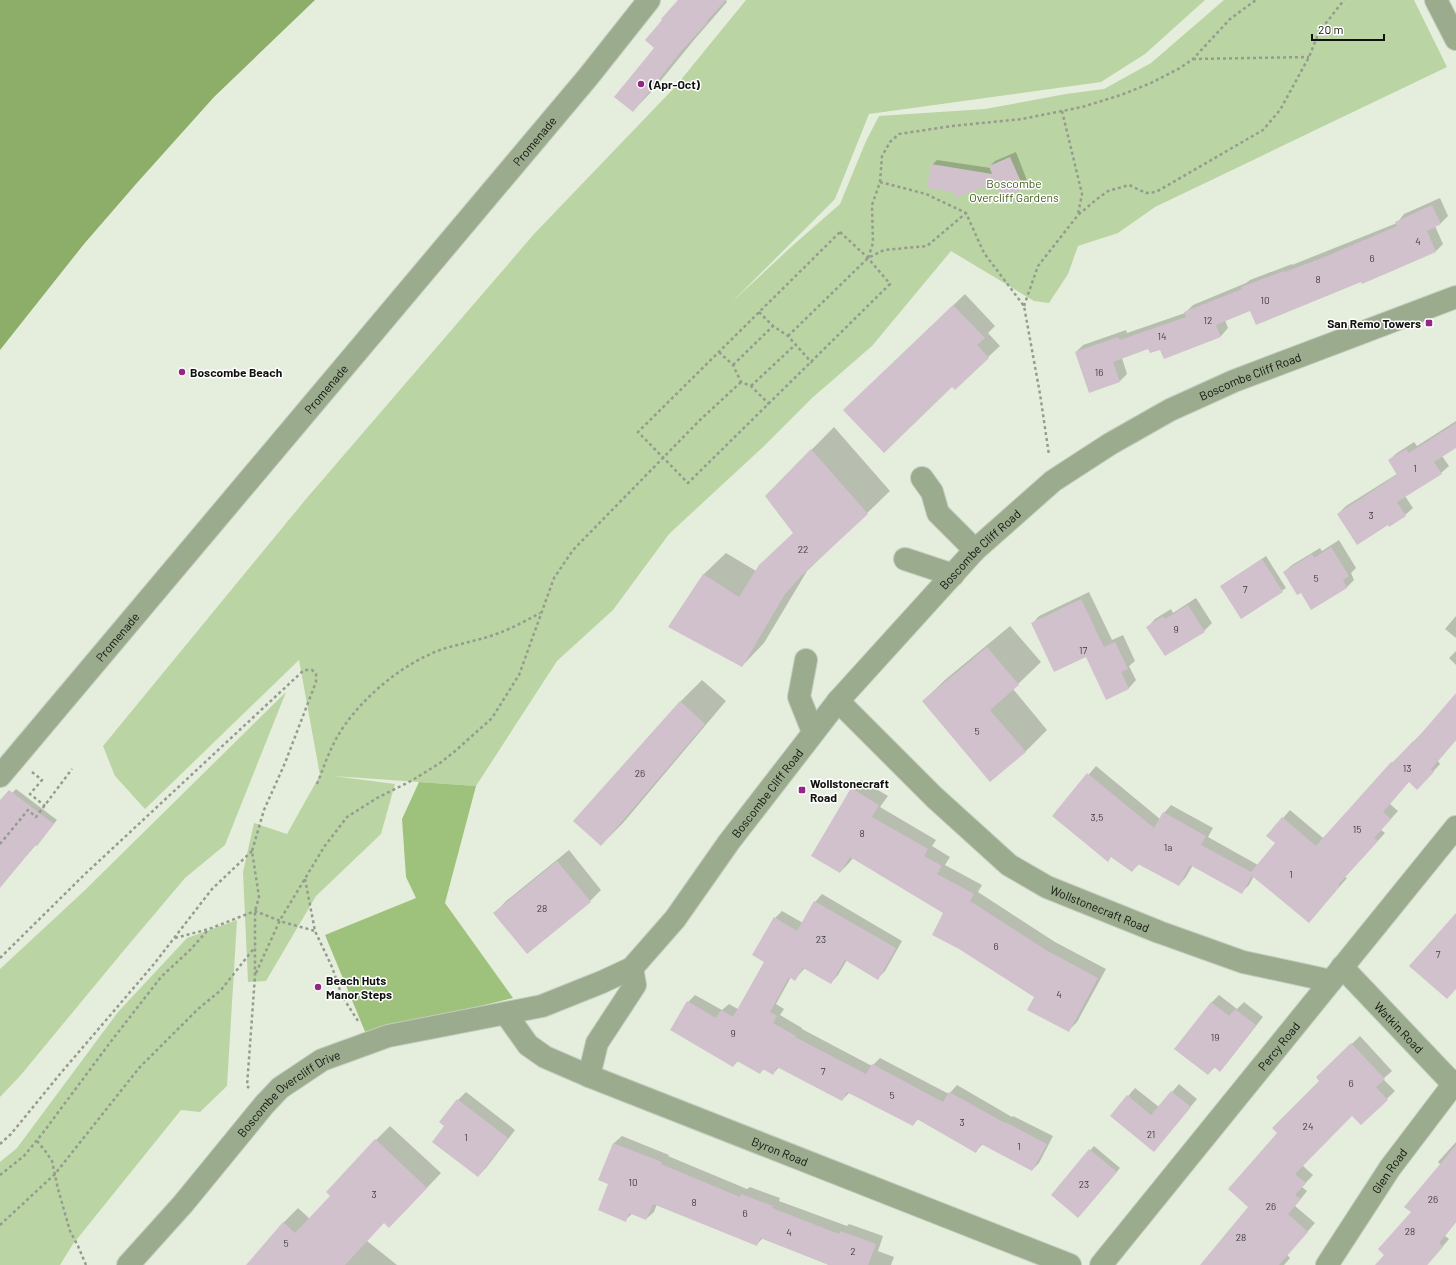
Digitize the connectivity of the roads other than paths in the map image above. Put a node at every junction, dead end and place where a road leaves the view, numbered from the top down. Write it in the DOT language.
graph roads {
  1 [pos="649,0"];
  2 [pos="1436,0"];
  3 [pos="1456,39"];
  4 [pos="1456,297"];
  5 [pos="922,478"];
  6 [pos="975,550"];
  7 [pos="906,559"];
  8 [pos="953,575"];
  9 [pos="806,660"];
  10 [pos="838,701"];
  11 [pos="813,732"];
  12 [pos="0,776"];
  13 [pos="1456,827"];
  14 [pos="632,968"];
  15 [pos="1337,974"];
  16 [pos="506,1014"];
  17 [pos="589,1076"];
  18 [pos="1455,1084"];
  19 [pos="128,1265"];
  20 [pos="1070,1265"];
  21 [pos="1101,1265"];
  22 [pos="1327,1265"];
  1 -- 12 [label="street, Promenade"];
  2 -- 3 [label="street"];
  4 -- 6 [label="street, Boscombe Cliff Road"];
  5 -- 6 [label="street"];
  6 -- 8 [label="street, Boscombe Cliff Road"];
  7 -- 8 [label="street"];
  8 -- 10 [label="street, Boscombe Cliff Road"];
  9 -- 11 [label="street"];
  10 -- 11 [label="street, Boscombe Cliff Road"];
  10 -- 15 [label="street, Wollstonecraft Road"];
  11 -- 14 [label="street, Boscombe Cliff Road"];
  13 -- 15 [label="street, Percy Road"];
  14 -- 16 [label="street, Boscombe Cliff Road"];
  14 -- 17 [label="street"];
  15 -- 18 [label="street, Watkin Road"];
  15 -- 21 [label="street, Percy Road"];
  16 -- 17 [label="street, Byron Road"];
  16 -- 19 [label="street, Boscombe Overcliff Drive"];
  17 -- 20 [label="street, Byron Road"];
  18 -- 22 [label="street, Glen Road"];
}
